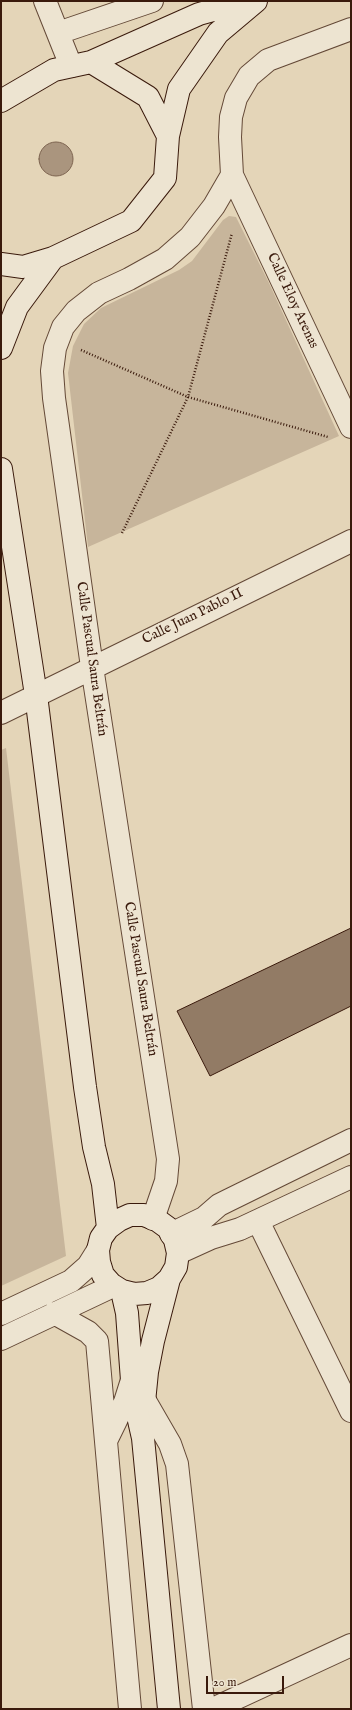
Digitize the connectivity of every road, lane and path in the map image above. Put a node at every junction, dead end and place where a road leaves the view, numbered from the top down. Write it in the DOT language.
graph roads {
  1 [pos="46,1"];
  2 [pos="152,1"];
  3 [pos="246,1"];
  4 [pos="256,1"];
  5 [pos="351,29"];
  6 [pos="58,33"];
  7 [pos="81,64"];
  8 [pos="1,101"];
  9 [pos="168,136"];
  10 [pos="232,175"];
  11 [pos="232,232"];
  12 [pos="53,258"];
  13 [pos="1,264"];
  14 [pos="1,348"];
  15 [pos="80,350"];
  16 [pos="188,396"];
  17 [pos="351,427"];
  18 [pos="333,439"];
  19 [pos="1,469"];
  20 [pos="122,533"];
  21 [pos="351,541"];
  22 [pos="92,667"];
  23 [pos="36,696"];
  24 [pos="1,713"];
  25 [pos="351,1140"];
  26 [pos="351,1177"];
  27 [pos="104,1184"];
  28 [pos="130,1215"];
  29 [pos="153,1219"];
  30 [pos="258,1220"];
  31 [pos="108,1228"];
  32 [pos="174,1244"];
  33 [pos="98,1250"];
  34 [pos="169,1279"];
  35 [pos="118,1288"];
  36 [pos="54,1313"];
  37 [pos="1,1314"];
  38 [pos="1,1338"];
  39 [pos="132,1380"];
  40 [pos="144,1400"];
  41 [pos="351,1411"];
  42 [pos="142,1438"];
  43 [pos="106,1441"];
  44 [pos="351,1645"];
  45 [pos="130,1709"];
  46 [pos="169,1709"];
  47 [pos="204,1709"];
  48 [pos="213,1709"];
  1 -- 6 [label="street"];
  2 -- 6 [label="street"];
  3 -- 7 [label="street"];
  4 -- 9 [label="street"];
  5 -- 10 [label="street"];
  6 -- 7 [label="street"];
  7 -- 8 [label="street"];
  7 -- 9 [label="street"];
  9 -- 12 [label="street"];
  10 -- 17 [label="street, Calle Eloy Arenas"];
  10 -- 22 [label="street, Calle Pascual Saura Beltrán"];
  11 -- 16 [label="path"];
  12 -- 13 [label="street"];
  12 -- 14 [label="street"];
  15 -- 16 [label="path"];
  16 -- 18 [label="path"];
  16 -- 20 [label="path"];
  19 -- 23 [label="street"];
  21 -- 22 [label="street, Calle Juan Pablo II"];
  22 -- 23 [label="street, Calle Juan Pablo II"];
  22 -- 29 [label="street, Calle Pascual Saura Beltrán"];
  23 -- 24 [label="street, Calle Juan Pablo II"];
  23 -- 27 [label="street"];
  25 -- 32 [label="street"];
  26 -- 30 [label="street"];
  27 -- 28 [label="street"];
  27 -- 31 [label="street"];
  28 -- 29 [label="street"];
  28 -- 31 [label="street"];
  29 -- 32 [label="street"];
  30 -- 32 [label="street"];
  30 -- 41 [label="street"];
  31 -- 33 [label="street"];
  32 -- 34 [label="street"];
  33 -- 35 [label="street"];
  33 -- 37 [label="street"];
  34 -- 35 [label="street"];
  34 -- 40 [label="street"];
  35 -- 36 [label="street"];
  35 -- 39 [label="street"];
  36 -- 38 [label="street"];
  36 -- 43 [label="street"];
  39 -- 42 [label="street"];
  39 -- 43 [label="street"];
  40 -- 42 [label="street"];
  40 -- 47 [label="street"];
  42 -- 46 [label="street"];
  43 -- 45 [label="street"];
  44 -- 48 [label="street"];
}
